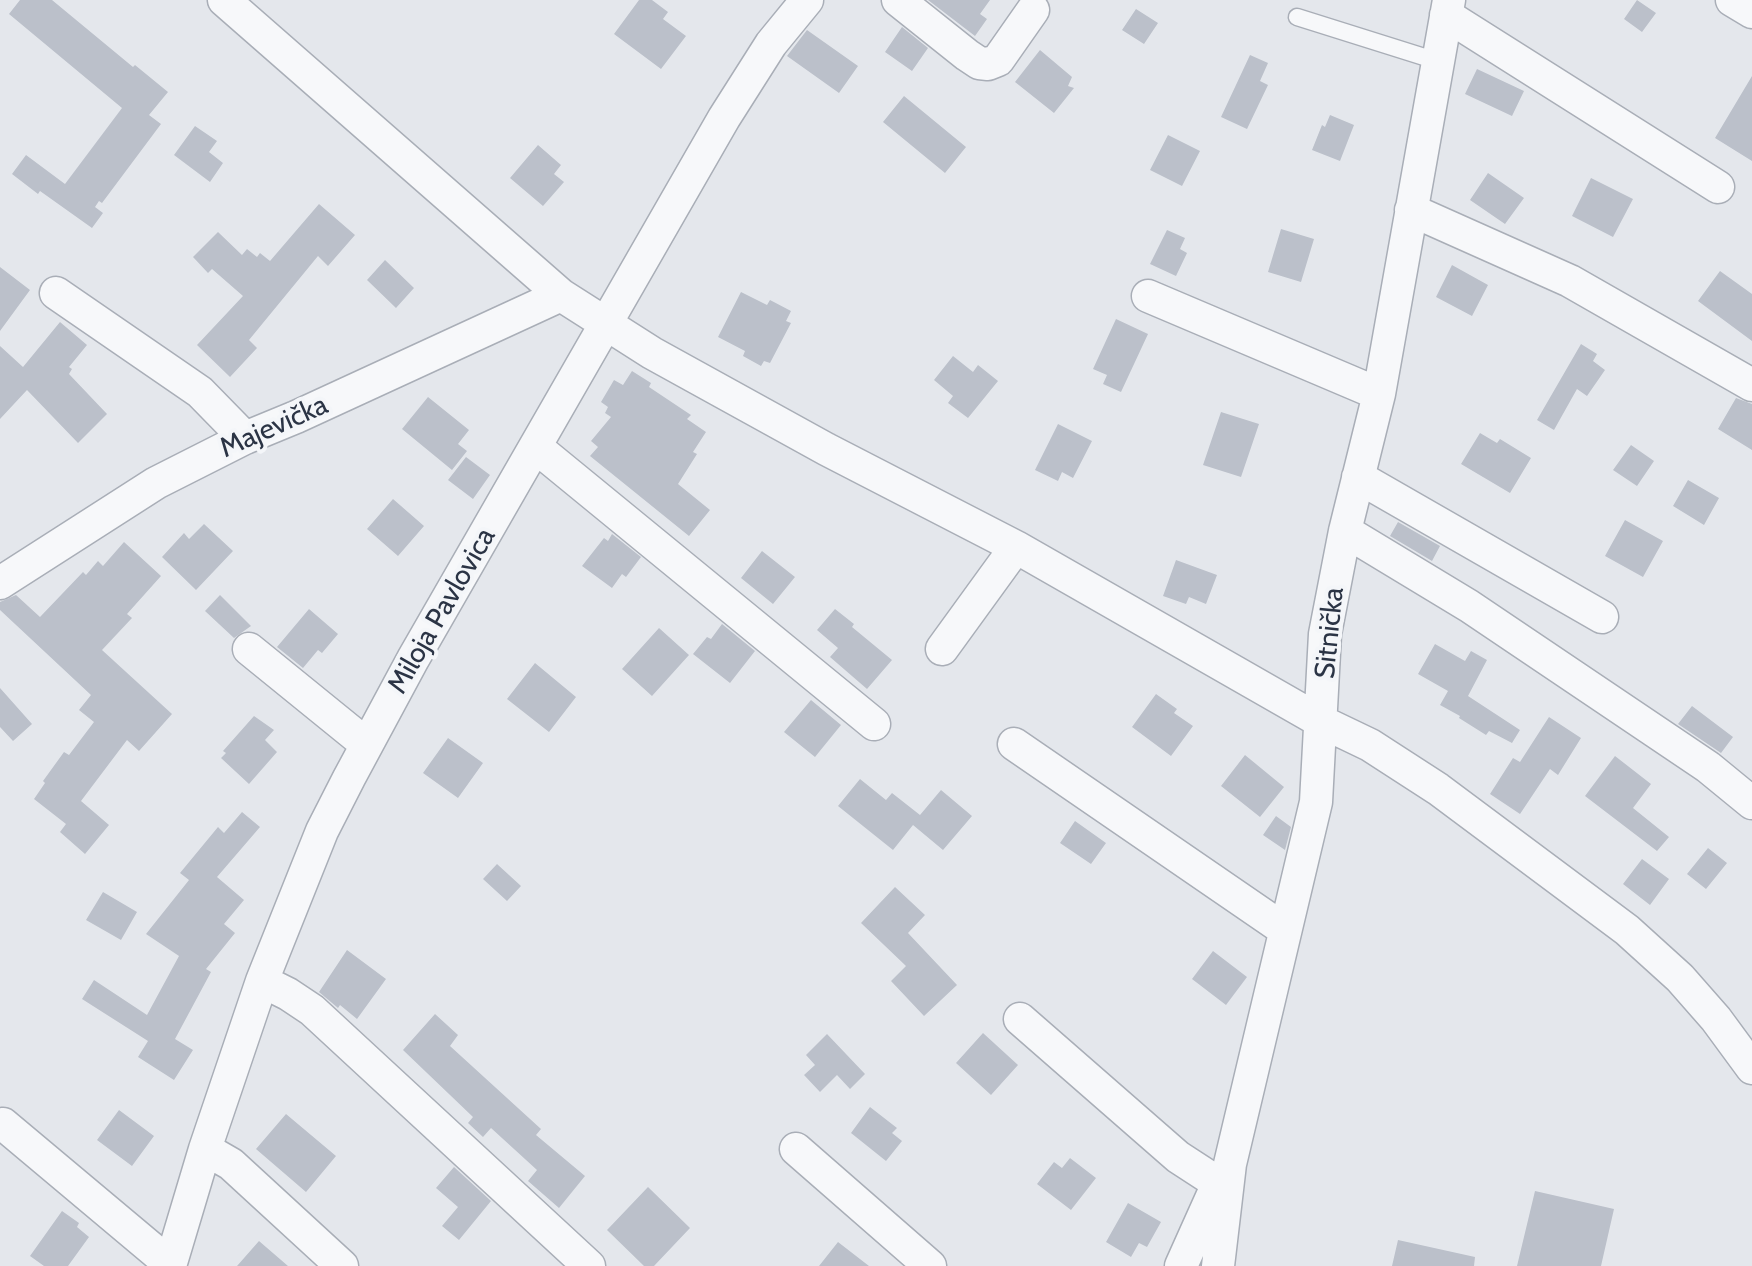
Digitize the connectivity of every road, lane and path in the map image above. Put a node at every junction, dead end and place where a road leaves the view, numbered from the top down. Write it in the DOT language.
graph roads {
  1 [pos="224,0"];
  2 [pos="807,0"];
  3 [pos="898,0"];
  4 [pos="1732,0"];
  5 [pos="1447,7"];
  6 [pos="1033,10"];
  7 [pos="1752,12"];
  8 [pos="1297,17"];
  9 [pos="1437,61"];
  10 [pos="1718,187"];
  11 [pos="1411,210"];
  12 [pos="56,293"];
  13 [pos="561,295"];
  14 [pos="1148,296"];
  15 [pos="607,324"];
  16 [pos="1752,385"];
  17 [pos="1379,394"];
  18 [pos="245,438"];
  19 [pos="537,448"];
  20 [pos="1358,477"];
  21 [pos="1345,531"];
  22 [pos="1016,547"];
  23 [pos="0,583"];
  24 [pos="1602,617"];
  25 [pos="249,649"];
  26 [pos="942,649"];
  27 [pos="1322,722"];
  28 [pos="874,724"];
  29 [pos="366,744"];
  30 [pos="1014,744"];
  31 [pos="1752,803"];
  32 [pos="1285,930"];
  33 [pos="262,981"];
  34 [pos="1020,1019"];
  35 [pos="1752,1068"];
  36 [pos="3,1124"];
  37 [pos="205,1149"];
  38 [pos="796,1149"];
  39 [pos="1224,1173"];
  40 [pos="170,1265"];
  41 [pos="342,1266"];
  42 [pos="589,1266"];
  43 [pos="930,1266"];
  44 [pos="1181,1266"];
  45 [pos="1218,1266"];
  1 -- 13 [label="street"];
  2 -- 15 [label="street, Miloja Pavlovica"];
  3 -- 6 [label="street"];
  4 -- 7 [label="street"];
  5 -- 9 [label="street, Sitnička"];
  5 -- 10 [label="street"];
  8 -- 9 [label="lane"];
  9 -- 11 [label="street, Sitnička"];
  11 -- 16 [label="street"];
  11 -- 17 [label="street, Sitnička"];
  12 -- 18 [label="street"];
  13 -- 15 [label="street"];
  13 -- 18 [label="street, Majevička"];
  14 -- 17 [label="street"];
  15 -- 19 [label="street, Miloja Pavlovica"];
  15 -- 22 [label="street"];
  17 -- 20 [label="street, Sitnička"];
  18 -- 23 [label="street, Majevička"];
  19 -- 28 [label="street"];
  19 -- 29 [label="street, Miloja Pavlovica"];
  20 -- 21 [label="street, Sitnička"];
  20 -- 24 [label="street"];
  21 -- 27 [label="street, Sitnička"];
  21 -- 31 [label="street"];
  22 -- 26 [label="street"];
  22 -- 27 [label="street"];
  25 -- 29 [label="street"];
  27 -- 32 [label="street, Sitnička"];
  27 -- 35 [label="street"];
  29 -- 33 [label="street, Miloja Pavlovica"];
  30 -- 32 [label="street"];
  32 -- 39 [label="street, Sitnička"];
  33 -- 37 [label="street, Miloja Pavlovica"];
  33 -- 42 [label="street"];
  34 -- 39 [label="street"];
  36 -- 40 [label="street"];
  37 -- 40 [label="street, Miloja Pavlovica"];
  37 -- 41 [label="street"];
  38 -- 43 [label="street"];
  39 -- 44 [label="street"];
  39 -- 45 [label="street, Sitnička"];
}
